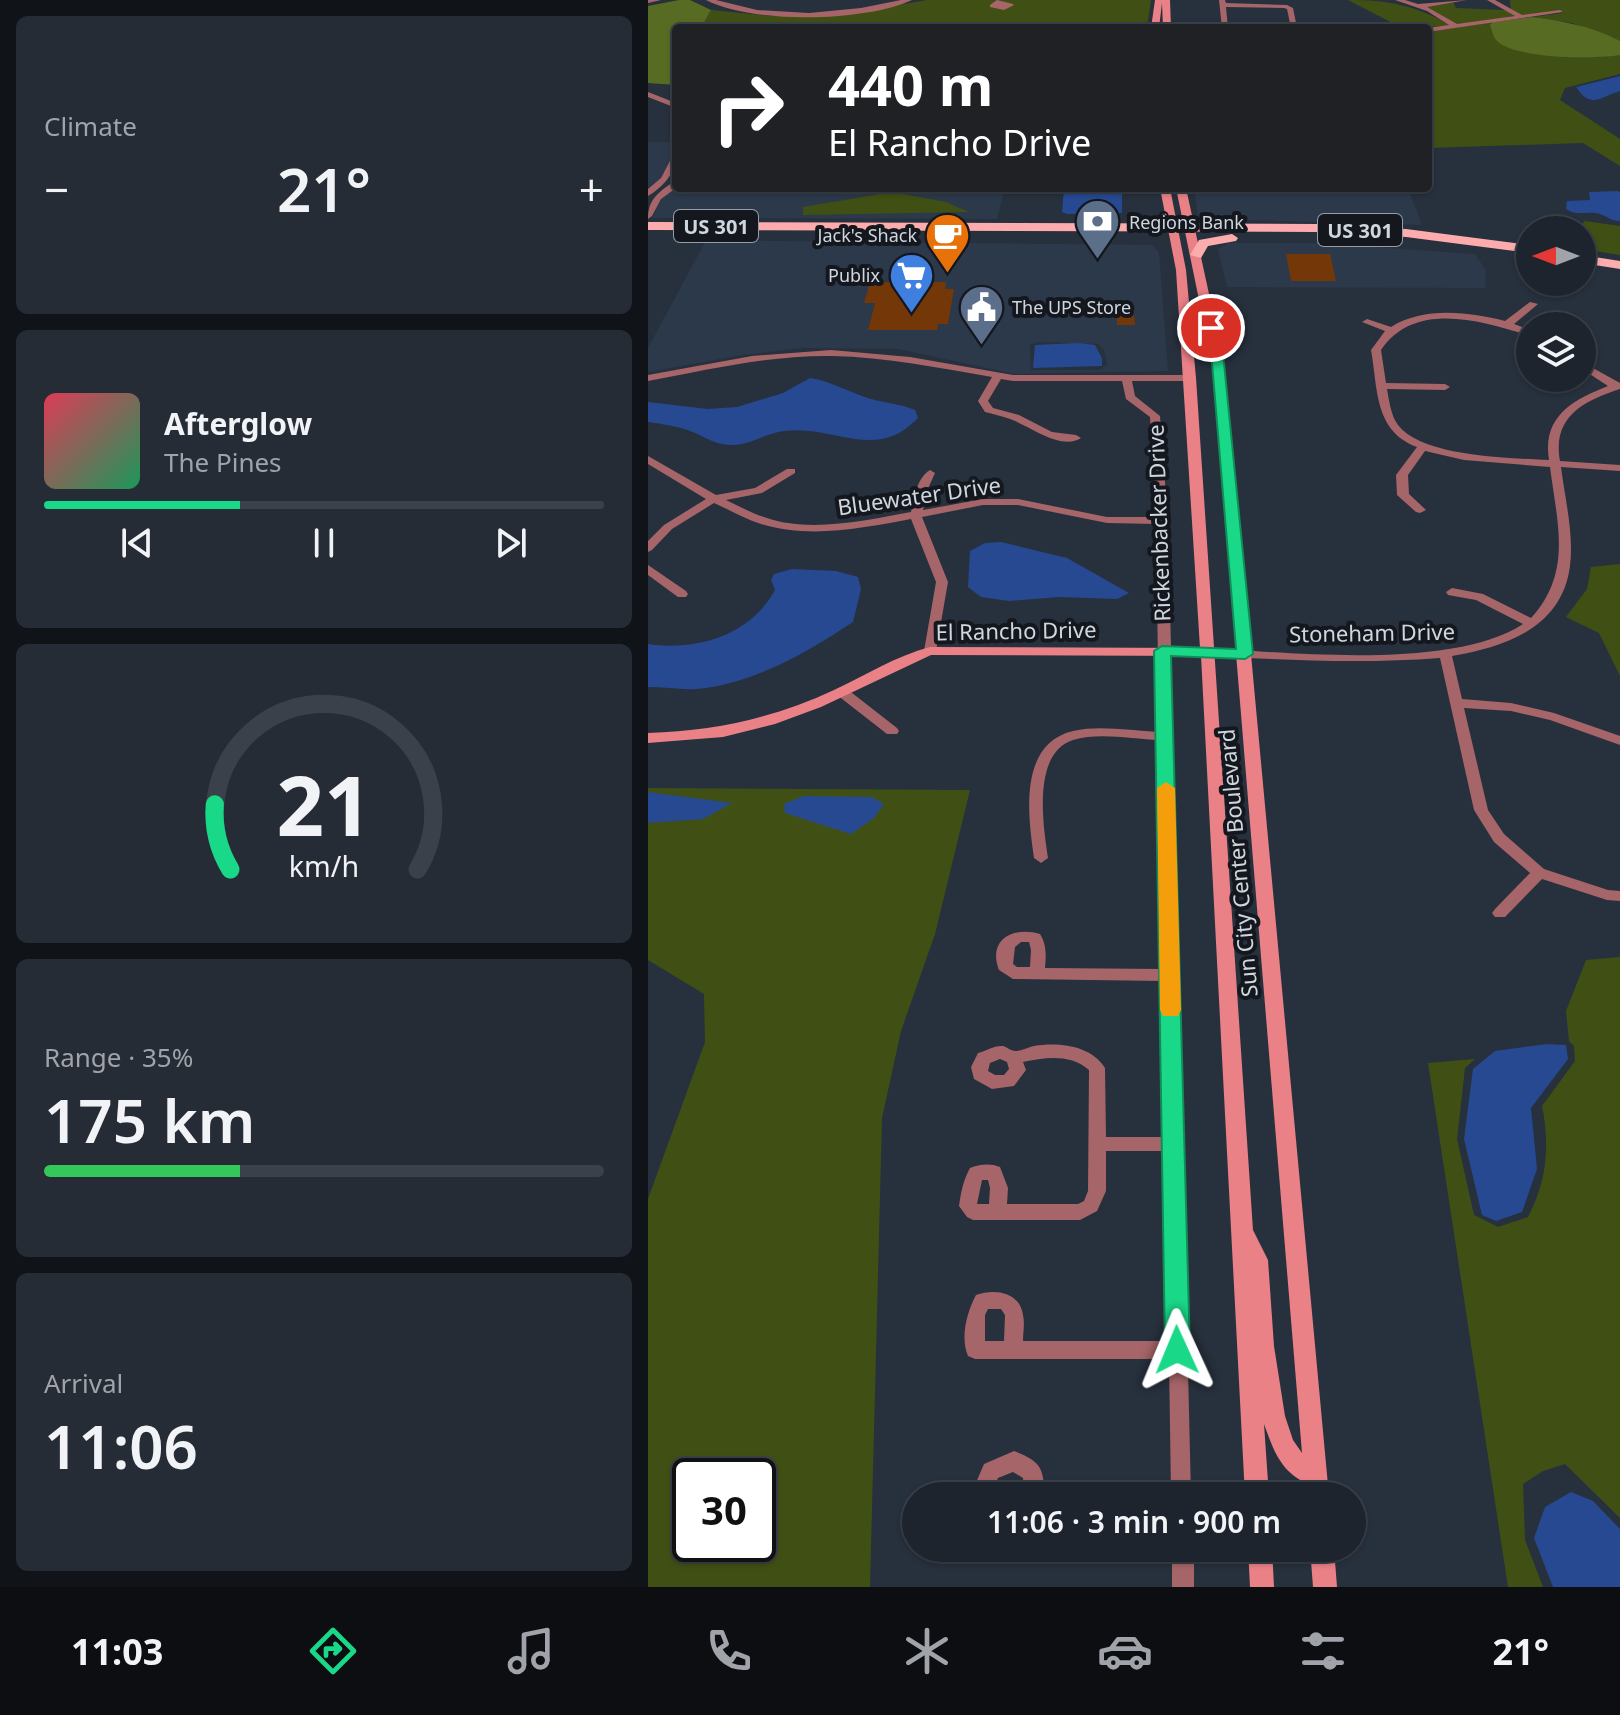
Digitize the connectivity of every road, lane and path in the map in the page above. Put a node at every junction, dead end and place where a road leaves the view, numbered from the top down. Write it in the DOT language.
graph roads {
  1 [pos="658,0"];
  2 [pos="709,0"];
  3 [pos="731,0"];
  4 [pos="890,0"];
  5 [pos="909,0"];
  6 [pos="1159,0"];
  7 [pos="1166,0"];
  8 [pos="1398,0"];
  9 [pos="1464,0"];
  10 [pos="1490,0"];
  11 [pos="649,1"];
  12 [pos="1222,2"];
  13 [pos="1417,6"];
  14 [pos="1560,12"];
  15 [pos="1521,17"];
  16 [pos="1156,24"];
  17 [pos="1167,24"];
  18 [pos="1225,24"];
  19 [pos="1293,24"];
  20 [pos="1455,26"];
  21 [pos="1432,29"];
  22 [pos="648,87"];
  23 [pos="648,94"];
  24 [pos="672,95"];
  25 [pos="672,104"];
  26 [pos="672,164"];
  27 [pos="672,187"];
  28 [pos="1166,192"];
  29 [pos="1182,192"];
  30 [pos="648,193"];
  31 [pos="1169,208"];
  32 [pos="648,216"];
  33 [pos="648,226"];
  34 [pos="1120,227"];
  35 [pos="1173,232"];
  36 [pos="1190,232"];
  37 [pos="648,236"];
  38 [pos="1237,238"];
  39 [pos="1516,247"];
  40 [pos="1196,255"];
  41 [pos="1516,256"];
  42 [pos="1596,262"];
  43 [pos="1596,266"];
  44 [pos="1620,268"];
  45 [pos="1533,304"];
  46 [pos="1367,322"];
  47 [pos="1508,324"];
  48 [pos="1516,327"];
  49 [pos="1390,330"];
  50 [pos="1596,373"];
  51 [pos="997,377"];
  52 [pos="648,378"];
  53 [pos="1126,378"];
  54 [pos="1200,379"];
  55 [pos="1383,386"];
  56 [pos="1618,386"];
  57 [pos="1445,387"];
  58 [pos="1076,438"];
  59 [pos="1422,448"];
  60 [pos="648,459"];
  61 [pos="1228,459"];
  62 [pos="1555,462"];
  63 [pos="1620,468"];
  64 [pos="791,471"];
  65 [pos="930,473"];
  66 [pos="714,499"];
  67 [pos="1420,510"];
  68 [pos="916,516"];
  69 [pos="1162,521"];
  70 [pos="648,548"];
  71 [pos="648,569"];
  72 [pos="1452,592"];
  73 [pos="682,594"];
  74 [pos="1533,624"];
  75 [pos="930,651"];
  76 [pos="1162,651"];
  77 [pos="1208,652"];
  78 [pos="1445,653"];
  79 [pos="1245,654"];
  80 [pos="842,692"];
  81 [pos="1456,703"];
  82 [pos="892,731"];
  83 [pos="1165,736"];
  84 [pos="648,738"];
  85 [pos="1620,741"];
  86 [pos="1041,858"];
  87 [pos="1539,873"];
  88 [pos="1620,896"];
  89 [pos="1500,913"];
  90 [pos="1037,973"];
  91 [pos="1170,975"];
  92 [pos="1014,1058"];
  93 [pos="1097,1144"];
  94 [pos="1174,1144"];
  95 [pos="997,1212"];
  96 [pos="1242,1229"];
  97 [pos="1013,1350"];
  98 [pos="1177,1350"];
  99 [pos="986,1482"];
  100 [pos="1034,1482"];
  101 [pos="1181,1482"];
  102 [pos="1256,1482"];
  103 [pos="1312,1482"];
  104 [pos="1316,1482"];
  105 [pos="1183,1562"];
  106 [pos="1261,1562"];
  107 [pos="1323,1562"];
  108 [pos="1183,1587"];
  109 [pos="1262,1587"];
  110 [pos="1325,1587"];
  1 -- 11 [label="street"];
  2 -- 5 [label="street"];
  3 -- 4 [label="street"];
  6 -- 16 [label="main road"];
  7 -- 17 [label="main road"];
  8 -- 13 [label="street"];
  9 -- 13 [label="street"];
  10 -- 15 [label="street"];
  12 -- 18 [label="street"];
  12 -- 19 [label="street"];
  13 -- 20 [label="street"];
  14 -- 15 [label="street"];
  15 -- 20 [label="street"];
  20 -- 21 [label="street"];
  22 -- 24 [label="street"];
  23 -- 25 [label="street"];
  26 -- 30 [label="street"];
  27 -- 32 [label="street"];
  28 -- 31 [label="main road, Sun City Center Boulevard"];
  29 -- 36 [label="main road, Sun City Center Boulevard"];
  31 -- 34 [label="main road"];
  31 -- 35 [label="main road, Sun City Center Boulevard"];
  33 -- 34 [label="main road, US 301"];
  34 -- 35 [label="main road, US 301"];
  35 -- 36 [label="main road, US 301"];
  35 -- 37 [label="main road, US 301"];
  35 -- 54 [label="main road, Sun City Center Boulevard"];
  36 -- 38 [label="main road, US 301"];
  36 -- 39 [label="main road, US 301"];
  36 -- 40 [label="main road, Sun City Center Boulevard"];
  38 -- 40 [label="main road"];
  38 -- 41 [label="main road, US 301"];
  40 -- 61 [label="main road, Sun City Center Boulevard"];
  42 -- 44 [label="main road"];
  43 -- 44 [label="main road"];
  45 -- 47 [label="street"];
  46 -- 49 [label="street"];
  47 -- 48 [label="street"];
  47 -- 49 [label="street"];
  49 -- 55 [label="street"];
  50 -- 56 [label="street"];
  51 -- 52 [label="street"];
  51 -- 53 [label="street"];
  51 -- 58 [label="street"];
  53 -- 54 [label="street"];
  53 -- 69 [label="street, Rickenbacker Drive"];
  54 -- 61 [label="main road"];
  54 -- 77 [label="main road, Sun City Center Boulevard"];
  55 -- 57 [label="street"];
  55 -- 59 [label="street"];
  56 -- 62 [label="street, Stoneham Drive"];
  59 -- 62 [label="street"];
  59 -- 67 [label="street"];
  60 -- 66 [label="street, Bluewater Drive"];
  61 -- 79 [label="main road, Sun City Center Boulevard"];
  62 -- 63 [label="street"];
  62 -- 74 [label="street, Stoneham Drive"];
  64 -- 66 [label="street"];
  65 -- 68 [label="street"];
  66 -- 68 [label="street, Bluewater Drive"];
  66 -- 70 [label="street"];
  68 -- 69 [label="street, Bluewater Drive"];
  68 -- 75 [label="street"];
  69 -- 76 [label="street, Rickenbacker Drive"];
  71 -- 73 [label="street"];
  72 -- 74 [label="street"];
  74 -- 78 [label="street, Stoneham Drive"];
  75 -- 76 [label="main road, El Rancho Drive"];
  75 -- 80 [label="main road, El Rancho Drive"];
  76 -- 77 [label="main road, El Rancho Drive"];
  76 -- 83 [label="street, Rickenbacker Drive"];
  77 -- 79 [label="street, Stoneham Drive"];
  77 -- 96 [label="main road, Sun City Center Boulevard"];
  78 -- 79 [label="street, Stoneham Drive"];
  78 -- 81 [label="street"];
  79 -- 104 [label="main road, Sun City Center Boulevard"];
  80 -- 82 [label="street"];
  80 -- 84 [label="main road, El Rancho Drive"];
  81 -- 85 [label="street"];
  81 -- 87 [label="street"];
  83 -- 86 [label="street"];
  83 -- 91 [label="street, Rickenbacker Drive"];
  87 -- 88 [label="street"];
  87 -- 89 [label="street"];
  90 -- 91 [label="street"];
  91 -- 94 [label="street, Rickenbacker Drive"];
  92 -- 93 [label="street"];
  93 -- 94 [label="street"];
  93 -- 95 [label="street"];
  94 -- 98 [label="street, Rickenbacker Drive"];
  96 -- 102 [label="main road, Sun City Center Boulevard"];
  96 -- 103 [label="main road"];
  97 -- 98 [label="street"];
  98 -- 101 [label="street, Rickenbacker Drive"];
  99 -- 100 [label="street"];
  105 -- 108 [label="street"];
  106 -- 109 [label="main road"];
  107 -- 110 [label="main road"];
}
